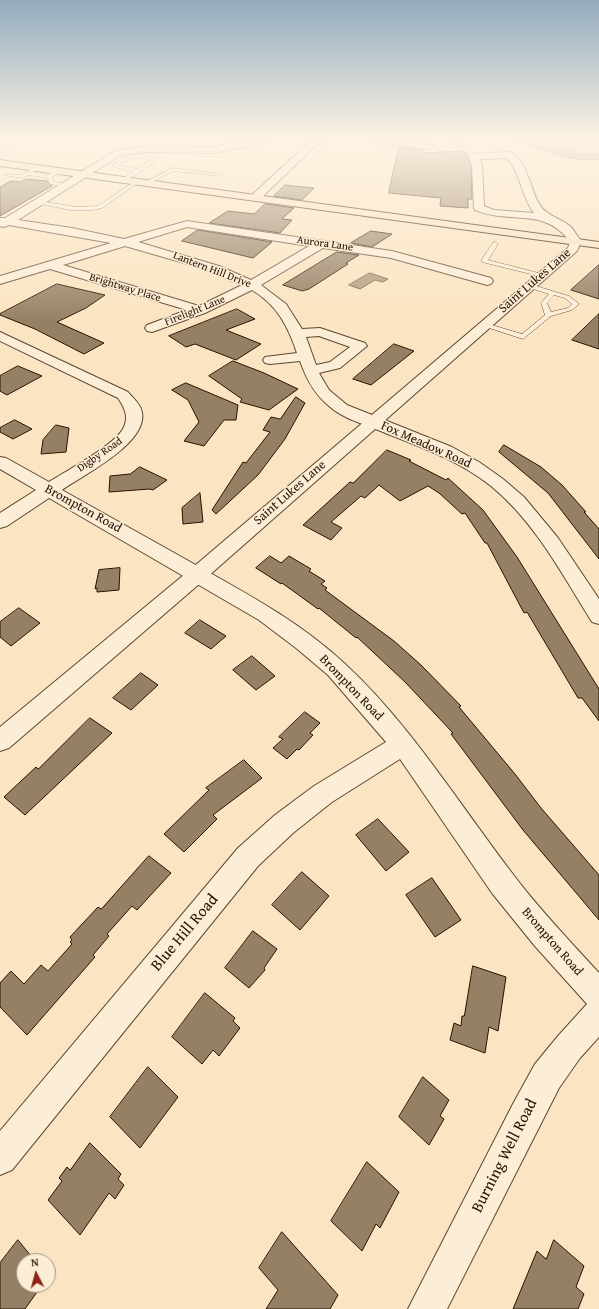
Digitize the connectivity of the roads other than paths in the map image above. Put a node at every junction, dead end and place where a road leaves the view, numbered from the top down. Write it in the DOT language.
graph roads {
  1 [pos="42,201"];
  2 [pos="108,201"];
  3 [pos="286,201"];
  4 [pos="479,201"];
  5 [pos="533,201"];
  6 [pos="39,203"];
  7 [pos="546,217"];
  8 [pos="3,223"];
  9 [pos="575,241"];
  10 [pos="126,242"];
  11 [pos="321,244"];
  12 [pos="495,244"];
  13 [pos="599,245"];
  14 [pos="50,265"];
  15 [pos="543,274"];
  16 [pos="0,280"];
  17 [pos="487,281"];
  18 [pos="253,285"];
  19 [pos="530,286"];
  20 [pos="554,293"];
  21 [pos="200,310"];
  22 [pos="549,315"];
  23 [pos="485,325"];
  24 [pos="152,328"];
  25 [pos="297,334"];
  26 [pos="0,336"];
  27 [pos="305,356"];
  28 [pos="270,360"];
  29 [pos="310,370"];
  30 [pos="373,422"];
  31 [pos="0,462"];
  32 [pos="49,490"];
  33 [pos="0,522"];
  34 [pos="198,574"];
  35 [pos="599,616"];
  36 [pos="0,741"];
  37 [pos="403,744"];
  38 [pos="599,995"];
  39 [pos="599,1014"];
  40 [pos="0,1158"];
  41 [pos="427,1309"];
  1 -- 6 [label="street"];
  2 -- 6 [label="lane"];
  3 -- 9 [label="main road"];
  4 -- 7 [label="street"];
  5 -- 7 [label="street"];
  6 -- 8 [label="street"];
  7 -- 9 [label="street"];
  8 -- 10 [label="street, Lantern Hill Drive"];
  9 -- 13 [label="main road"];
  9 -- 15 [label="street, Saint Lukes Lane"];
  10 -- 11 [label="street, Aurora Lane"];
  10 -- 14 [label="street, Aurora Lane"];
  10 -- 18 [label="street, Lantern Hill Drive"];
  11 -- 17 [label="street, Aurora Lane"];
  11 -- 18 [label="street, Firelight Lane"];
  12 -- 15 [label="lane"];
  14 -- 16 [label="street, Aurora Lane"];
  14 -- 21 [label="street, Brightway Place"];
  15 -- 19 [label="street, Saint Lukes Lane"];
  18 -- 21 [label="street, Firelight Lane"];
  18 -- 25 [label="street, Lantern Hill Drive"];
  19 -- 20 [label="lane"];
  19 -- 23 [label="street, Saint Lukes Lane"];
  20 -- 22 [label="lane"];
  20 -- 22 [label="lane"];
  21 -- 24 [label="street, Firelight Lane"];
  22 -- 23 [label="lane"];
  23 -- 30 [label="street, Saint Lukes Lane"];
  25 -- 27 [label="street, Lantern Hill Drive"];
  25 -- 29 [label="street"];
  26 -- 32 [label="street, Digby Road"];
  27 -- 28 [label="street"];
  27 -- 29 [label="street, Lantern Hill Drive"];
  29 -- 30 [label="street, Lantern Hill Drive"];
  30 -- 34 [label="street, Saint Lukes Lane"];
  30 -- 35 [label="street, Fox Meadow Road"];
  31 -- 32 [label="street, Brompton Road"];
  32 -- 33 [label="street, Digby Road"];
  32 -- 34 [label="street, Brompton Road"];
  34 -- 36 [label="street, Saint Lukes Lane"];
  34 -- 37 [label="street, Brompton Road"];
  37 -- 38 [label="street, Brompton Road"];
  37 -- 40 [label="street, Blue Hill Road"];
  39 -- 41 [label="street, Burning Well Road"];
}
